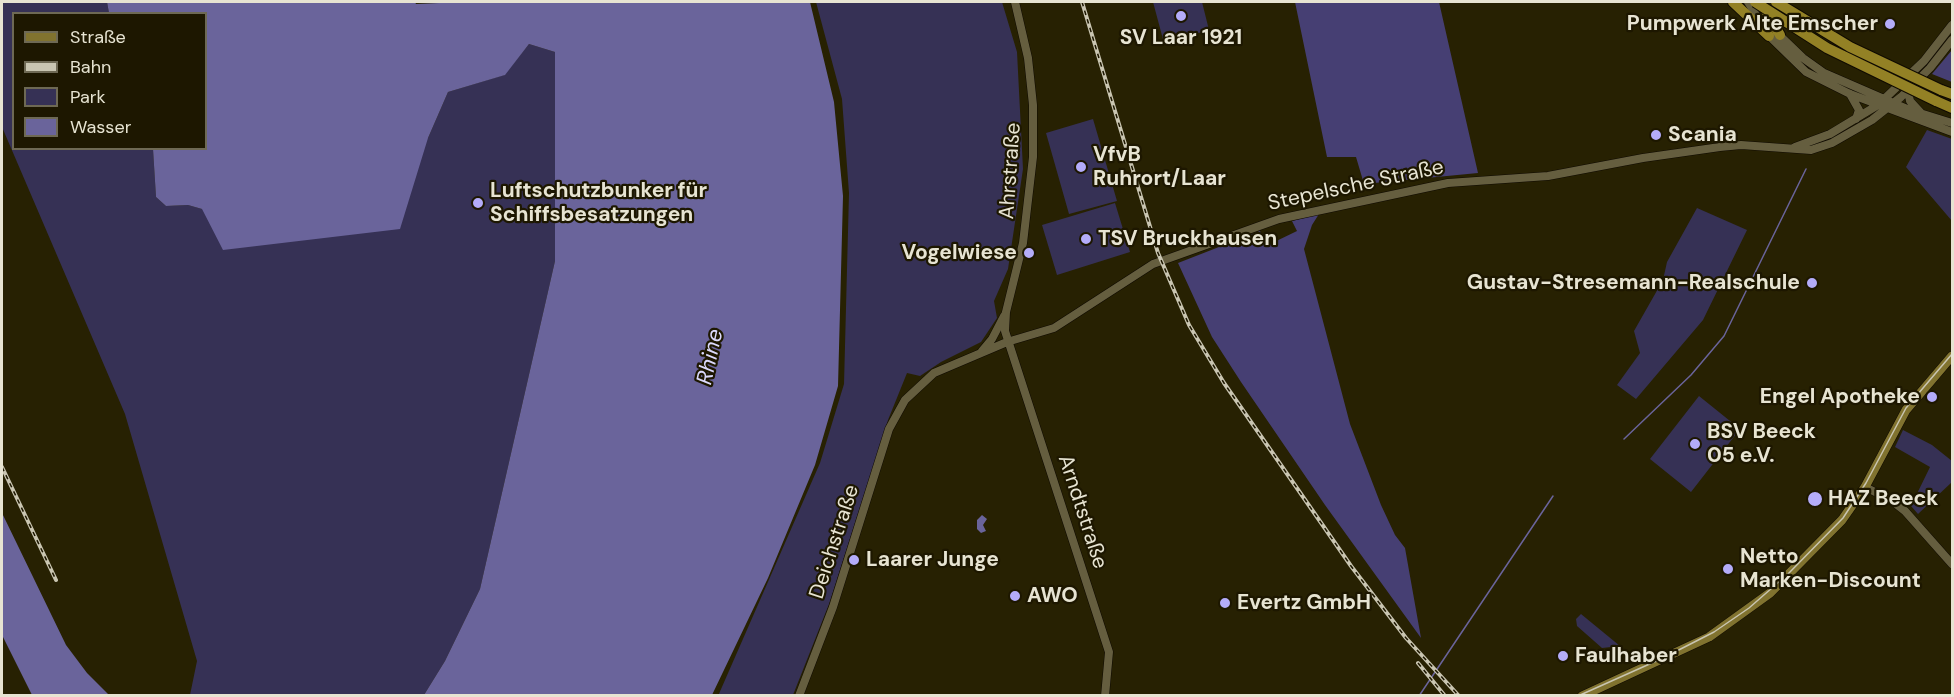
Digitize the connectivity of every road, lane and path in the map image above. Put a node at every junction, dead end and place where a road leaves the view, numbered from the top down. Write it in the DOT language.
graph roads {
  1 [pos="1015,2"];
  2 [pos="1733,2"];
  3 [pos="1748,2"];
  4 [pos="1755,2"];
  5 [pos="1761,2"];
  6 [pos="1776,2"];
  7 [pos="1953,25"];
  8 [pos="1774,36"];
  9 [pos="1953,40"];
  10 [pos="1803,58"];
  11 [pos="1798,66"];
  12 [pos="1908,91"];
  13 [pos="1850,94"];
  14 [pos="1953,94"];
  15 [pos="1882,102"];
  16 [pos="1891,106"];
  17 [pos="1953,108"];
  18 [pos="1922,114"];
  19 [pos="1855,120"];
  20 [pos="1953,123"];
  21 [pos="1953,132"];
  22 [pos="1785,148"];
  23 [pos="1006,312"];
  24 [pos="1007,342"];
  25 [pos="979,353"];
  26 [pos="1953,356"];
  27 [pos="905,400"];
  28 [pos="1865,487"];
  29 [pos="1953,564"];
  30 [pos="799,696"];
  31 [pos="1105,696"];
  32 [pos="1582,696"];
  1 -- 23 [label="street, Ahrstraße"];
  2 -- 8 [label="highway"];
  3 -- 8 [label="street"];
  4 -- 8 [label="street"];
  4 -- 17 [label="highway, bridge"];
  5 -- 8 [label="highway"];
  6 -- 14 [label="highway, bridge"];
  7 -- 15 [label="street, Stepelsche Straße"];
  8 -- 10 [label="street"];
  8 -- 11 [label="street"];
  9 -- 12 [label="street, Stepelsche Straße"];
  10 -- 11 [label="street"];
  10 -- 15 [label="street"];
  11 -- 13 [label="street"];
  12 -- 16 [label="street, Stepelsche Straße"];
  12 -- 18 [label="street"];
  13 -- 15 [label="street"];
  13 -- 19 [label="street"];
  15 -- 16 [label="street"];
  15 -- 19 [label="street, Stepelsche Straße"];
  16 -- 18 [label="street"];
  16 -- 21 [label="street"];
  16 -- 22 [label="street, Stepelsche Straße"];
  18 -- 20 [label="street"];
  19 -- 22 [label="street, Stepelsche Straße"];
  22 -- 24 [label="street, Stepelsche Straße"];
  23 -- 24 [label="street, Ahrstraße"];
  23 -- 25 [label="street"];
  24 -- 25 [label="street, Stepelsche Straße"];
  24 -- 31 [label="street, Arndtstraße"];
  25 -- 27 [label="street, Stepelsche Straße"];
  26 -- 28 [label="main road"];
  27 -- 30 [label="street, Deichstraße"];
  28 -- 29 [label="street"];
  28 -- 32 [label="main road"];
}
